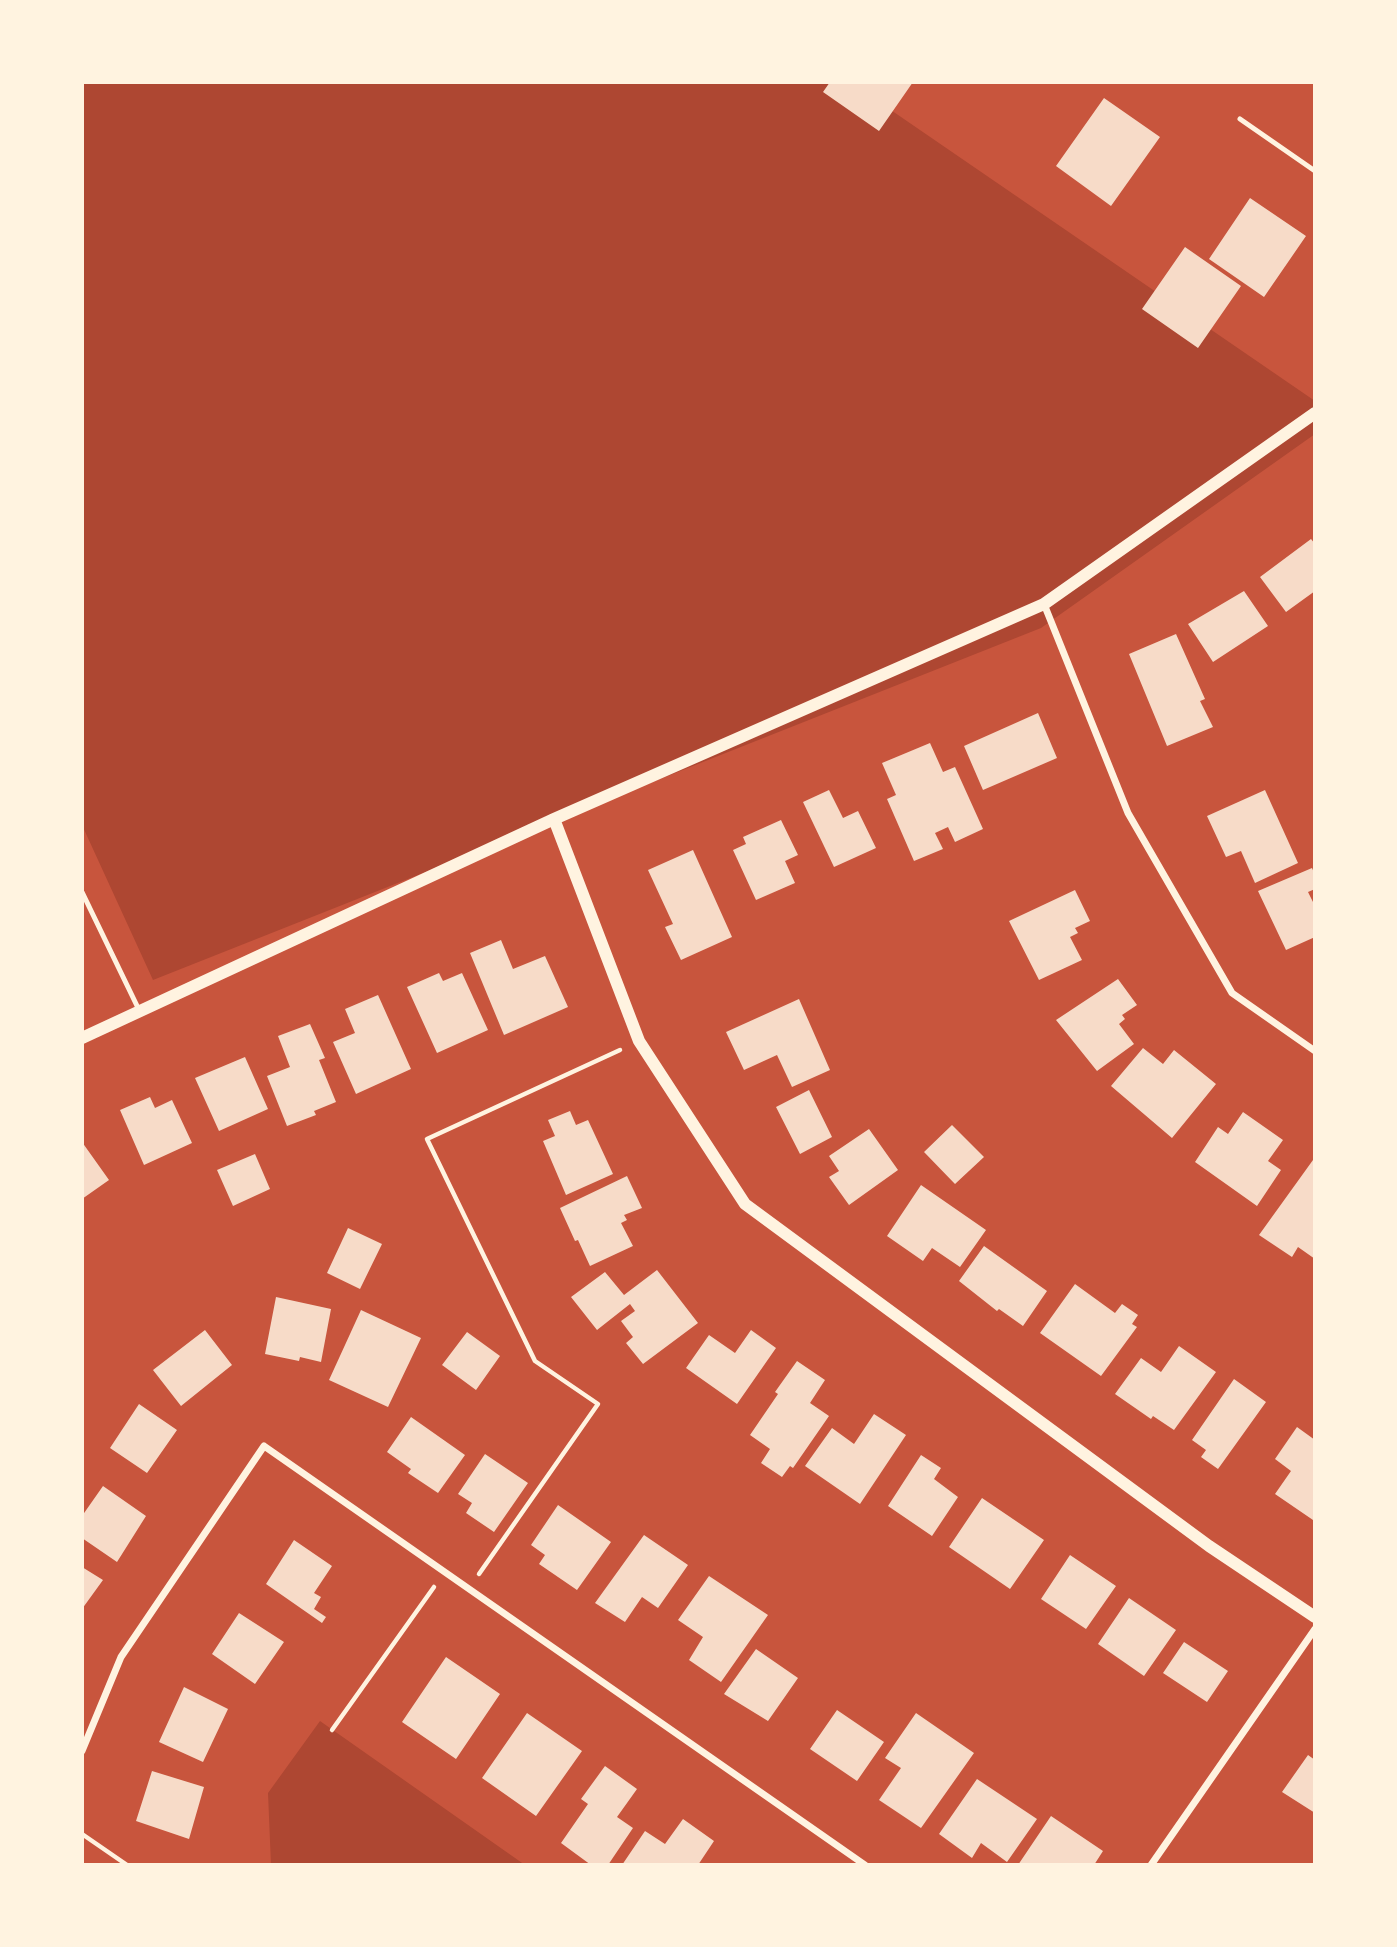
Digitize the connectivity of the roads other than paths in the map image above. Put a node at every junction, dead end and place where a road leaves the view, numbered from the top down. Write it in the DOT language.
graph roads {
  1 [pos="1240,119"];
  2 [pos="1315,171"];
  3 [pos="1315,413"];
  4 [pos="1044,604"];
  5 [pos="554,820"];
  6 [pos="82,892"];
  7 [pos="140,1012"];
  8 [pos="82,1038"];
  9 [pos="1315,1051"];
  10 [pos="1315,1617"];
  11 [pos="1315,1629"];
  12 [pos="82,1751"];
  13 [pos="865,1865"];
  14 [pos="1151,1865"];
  1 -- 2 [label="lane"];
  3 -- 4 [label="street"];
  4 -- 5 [label="street"];
  4 -- 9 [label="street"];
  5 -- 7 [label="street"];
  5 -- 10 [label="street"];
  6 -- 7 [label="lane"];
  7 -- 8 [label="street"];
  11 -- 14 [label="street"];
  12 -- 13 [label="street"];
}
